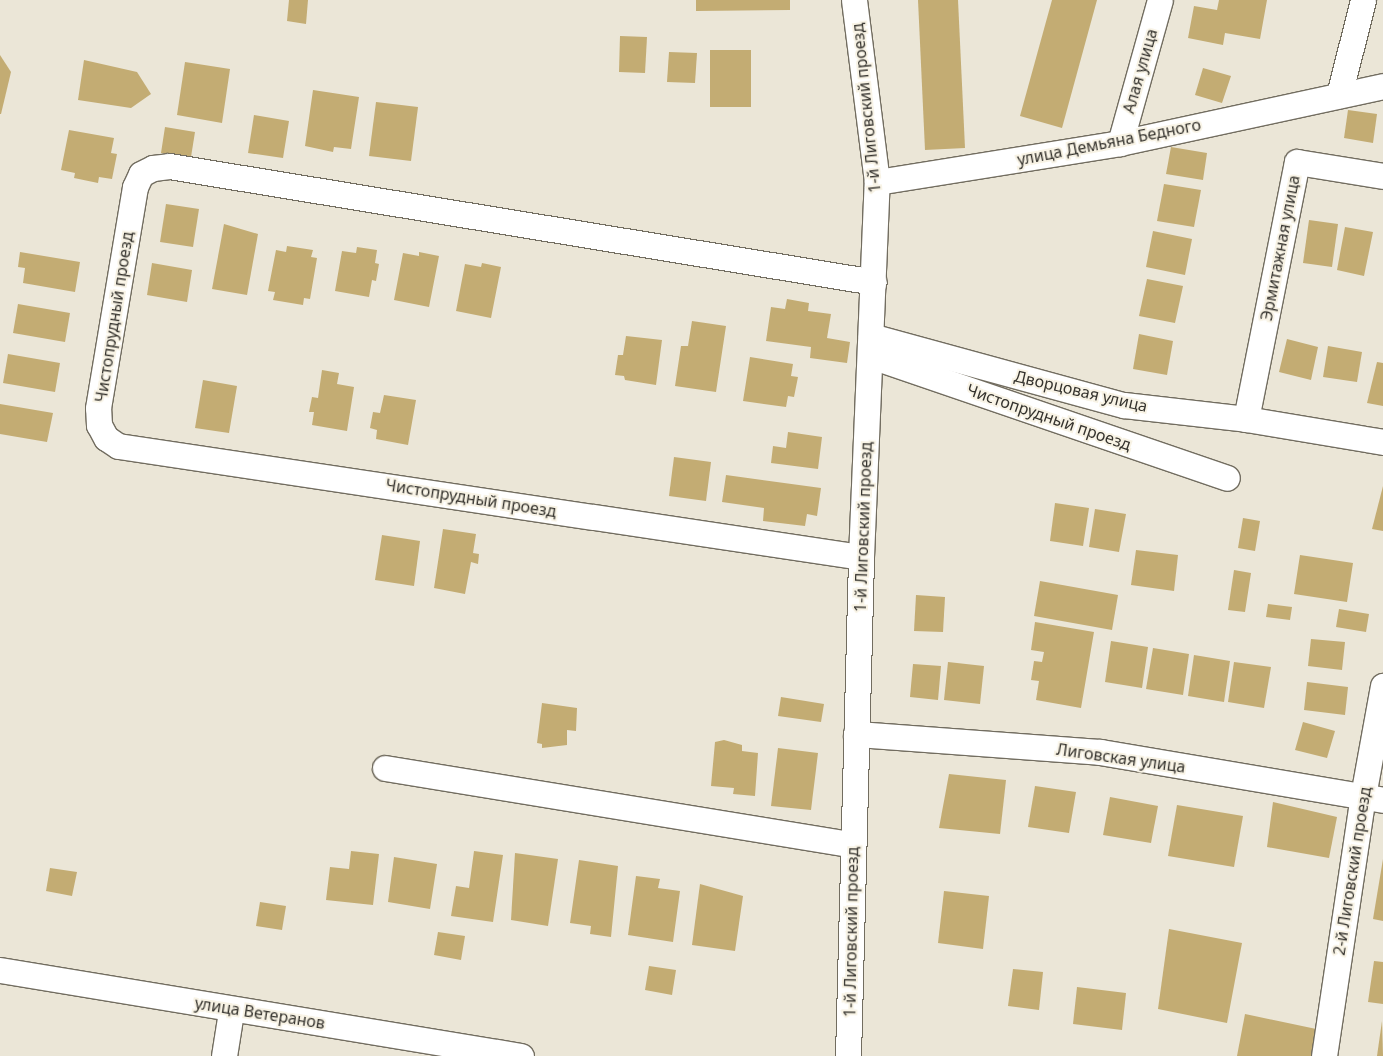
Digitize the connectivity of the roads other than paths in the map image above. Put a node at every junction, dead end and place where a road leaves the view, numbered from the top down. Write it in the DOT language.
graph roads {
  1 [pos="854,0"];
  2 [pos="1160,0"];
  3 [pos="1362,0"];
  4 [pos="1383,86"];
  5 [pos="1339,96"];
  6 [pos="1120,143"];
  7 [pos="1383,176"];
  8 [pos="877,182"];
  9 [pos="874,282"];
  10 [pos="871,346"];
  11 [pos="1246,419"];
  12 [pos="1383,442"];
  13 [pos="1227,478"];
  14 [pos="861,557"];
  15 [pos="1383,686"];
  16 [pos="856,734"];
  17 [pos="386,768"];
  18 [pos="1373,798"];
  19 [pos="854,845"];
  20 [pos="0,970"];
  21 [pos="0,978"];
  22 [pos="230,1018"];
  23 [pos="224,1056"];
  24 [pos="437,1056"];
  25 [pos="521,1056"];
  26 [pos="848,1056"];
  27 [pos="1324,1056"];
  1 -- 8 [label="street, 1-й Лиговский проезд"];
  2 -- 6 [label="street, Алая улица"];
  3 -- 5 [label="street"];
  4 -- 5 [label="street, улица Демьяна Бедного"];
  5 -- 6 [label="street, улица Демьяна Бедного"];
  6 -- 8 [label="street, улица Демьяна Бедного"];
  7 -- 11 [label="street, Эрмитажная улица"];
  8 -- 9 [label="street, 1-й Лиговский проезд"];
  9 -- 10 [label="street, 1-й Лиговский проезд"];
  9 -- 14 [label="street, Чистопрудный проезд"];
  10 -- 11 [label="street, Дворцовая улица"];
  10 -- 13 [label="street, Чистопрудный проезд"];
  10 -- 14 [label="street, 1-й Лиговский проезд"];
  11 -- 12 [label="street, Дворцовая улица"];
  14 -- 16 [label="street, 1-й Лиговский проезд"];
  15 -- 18 [label="street, 2-й Лиговский проезд"];
  16 -- 18 [label="street, Лиговская улица"];
  16 -- 19 [label="street, 1-й Лиговский проезд"];
  17 -- 19 [label="street"];
  18 -- 27 [label="street, 2-й Лиговский проезд"];
  19 -- 26 [label="street, 1-й Лиговский проезд"];
  20 -- 25 [label="street, улица Ветеранов"];
  21 -- 22 [label="street, улица Ветеранов"];
  22 -- 23 [label="street"];
  22 -- 24 [label="street, улица Ветеранов"];
}
